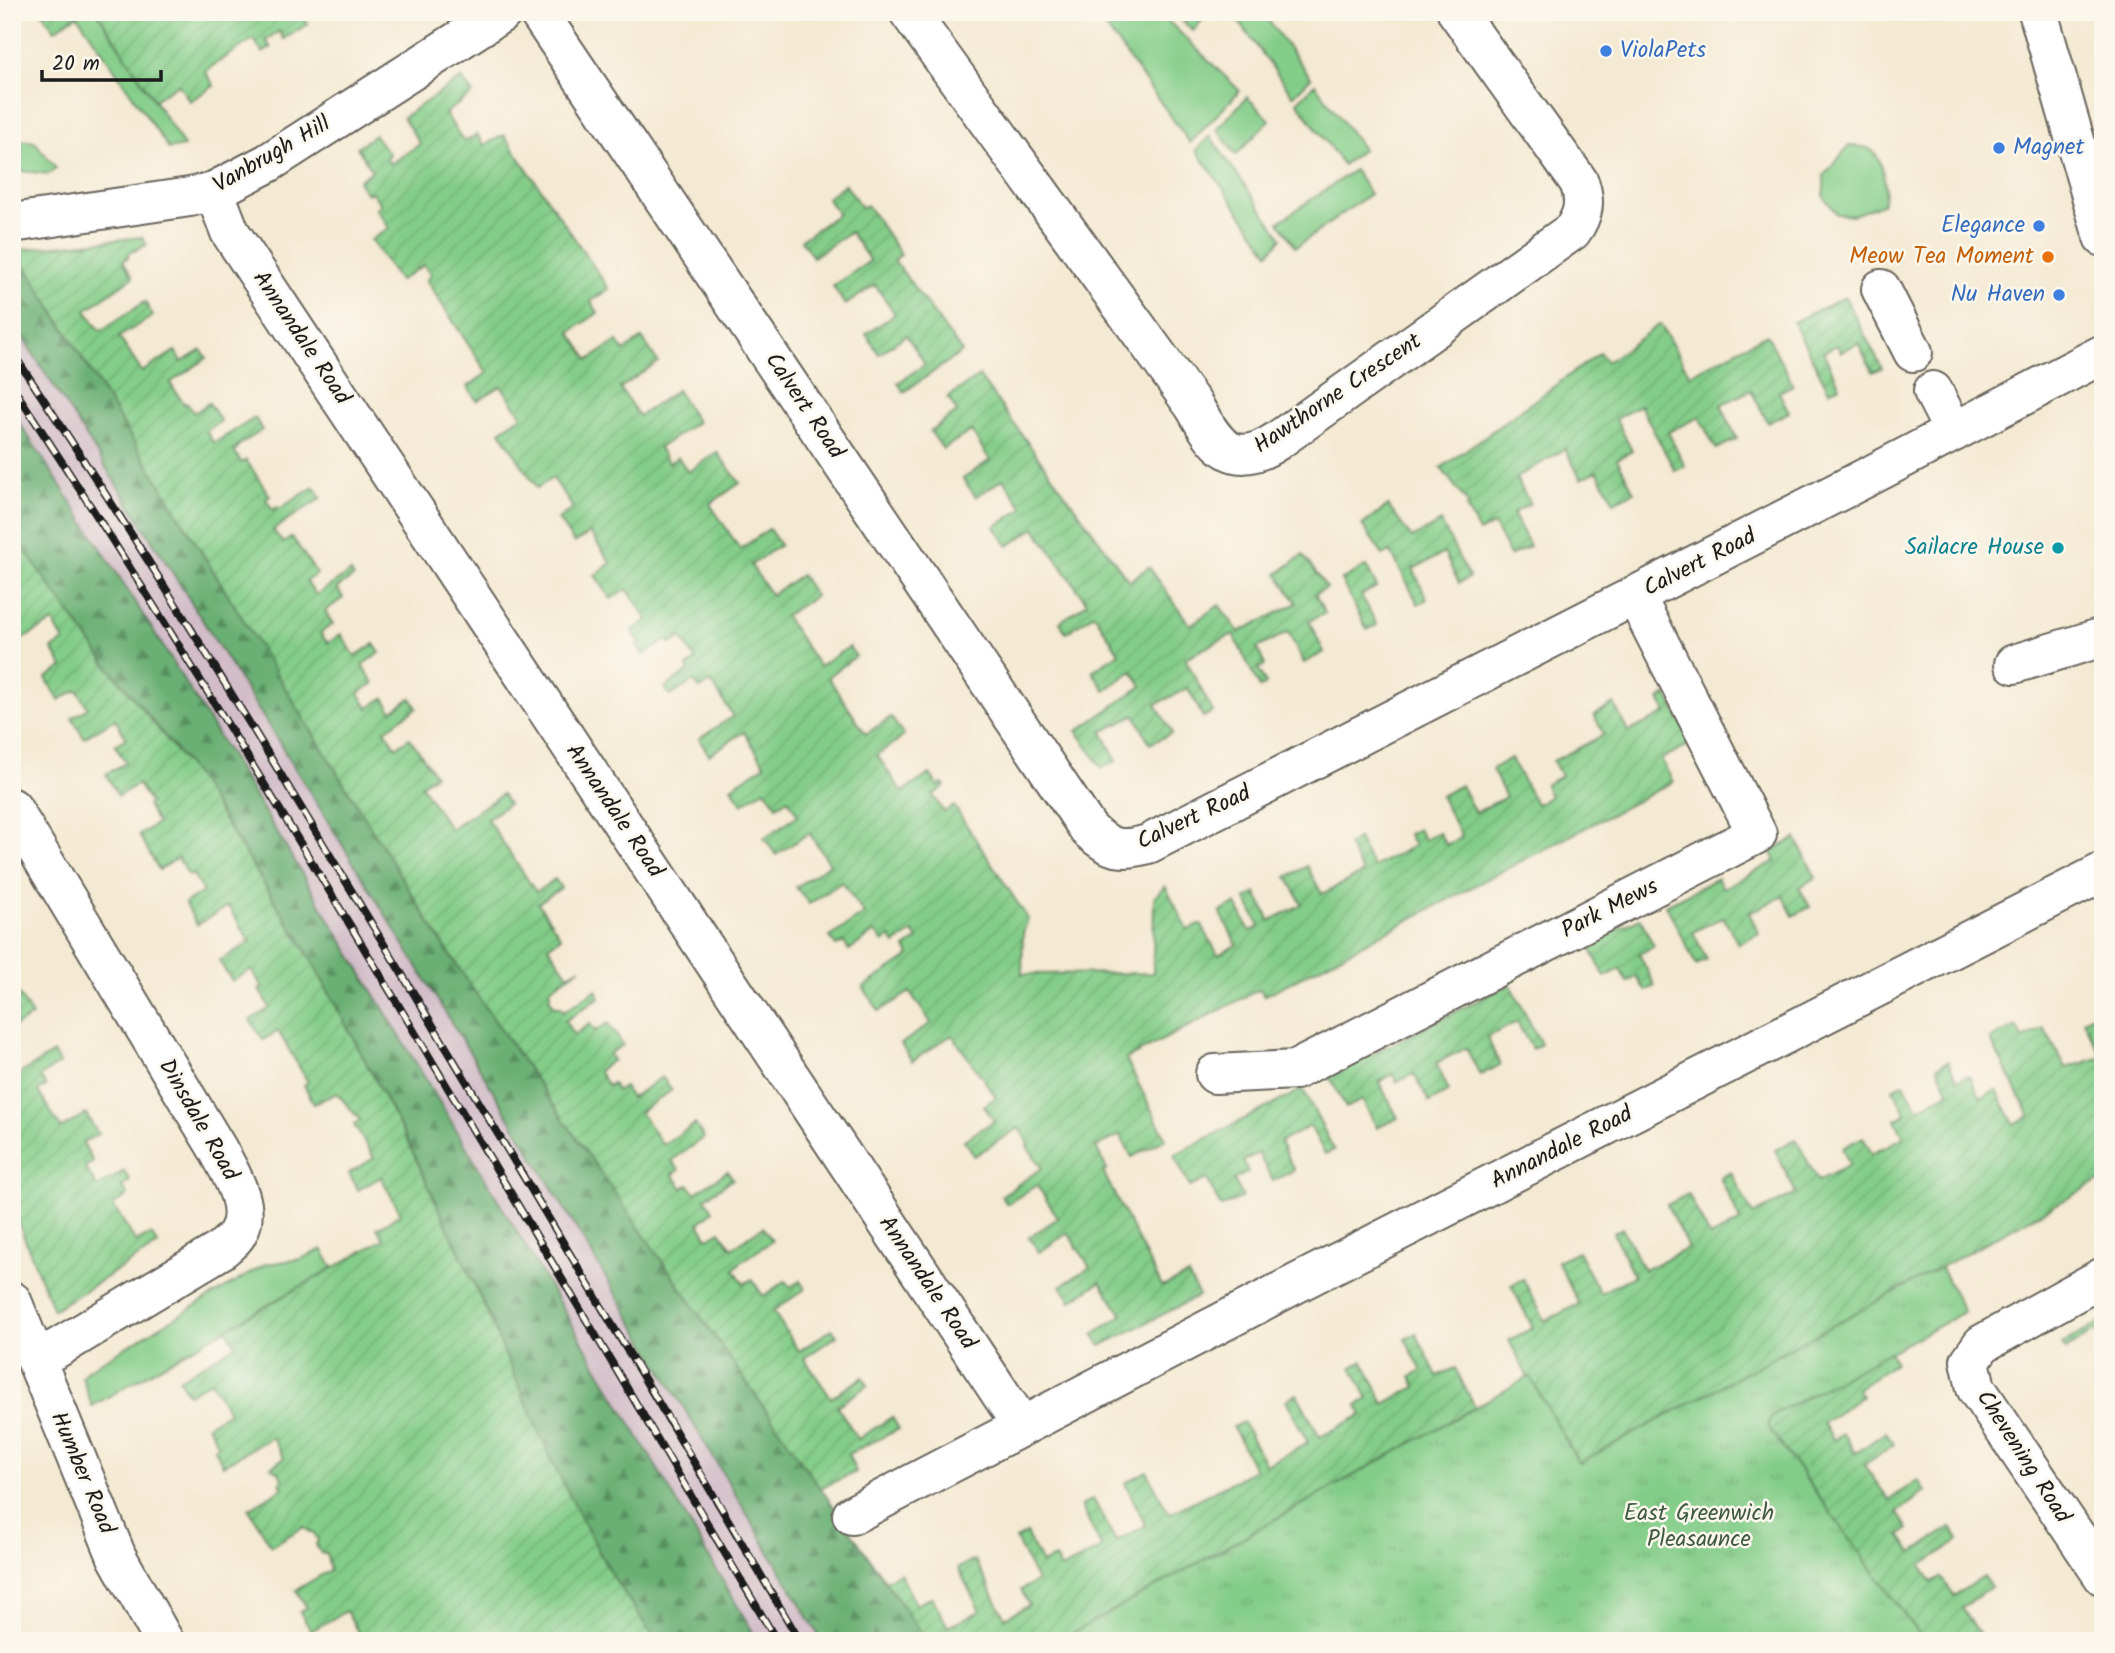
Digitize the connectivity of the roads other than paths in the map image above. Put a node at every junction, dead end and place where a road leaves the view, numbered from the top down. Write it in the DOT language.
graph roads {
  1 [pos="503,12"];
  2 [pos="538,12"];
  3 [pos="909,12"];
  4 [pos="2038,12"];
  5 [pos="1462,13"];
  6 [pos="214,191"];
  7 [pos="12,223"];
  8 [pos="2103,237"];
  9 [pos="1881,289"];
  10 [pos="1913,352"];
  11 [pos="2103,354"];
  12 [pos="1933,391"];
  13 [pos="1954,432"];
  14 [pos="1635,596"];
  15 [pos="2103,637"];
  16 [pos="2014,664"];
  17 [pos="12,808"];
  18 [pos="2103,872"];
  19 [pos="1215,1074"];
  20 [pos="2103,1277"];
  21 [pos="21,1328"];
  22 [pos="1022,1426"];
  23 [pos="852,1515"];
  24 [pos="2103,1576"];
  25 [pos="164,1641"];
  1 -- 6 [label="street, Vanbrugh Hill"];
  2 -- 14 [label="street, Calvert Road"];
  3 -- 5 [label="street, Hawthorne Crescent"];
  4 -- 8 [label="street"];
  6 -- 7 [label="street, Vanbrugh Hill"];
  6 -- 22 [label="street, Annandale Road"];
  9 -- 10 [label="street"];
  11 -- 13 [label="street, Calvert Road"];
  12 -- 13 [label="street"];
  13 -- 14 [label="street, Calvert Road"];
  14 -- 19 [label="street, Park Mews"];
  15 -- 16 [label="street"];
  17 -- 21 [label="street, Dinsdale Road"];
  18 -- 22 [label="street, Annandale Road"];
  20 -- 24 [label="street, Chevening Road"];
  21 -- 25 [label="street, Humber Road"];
  22 -- 23 [label="street, Annandale Road"];
}
